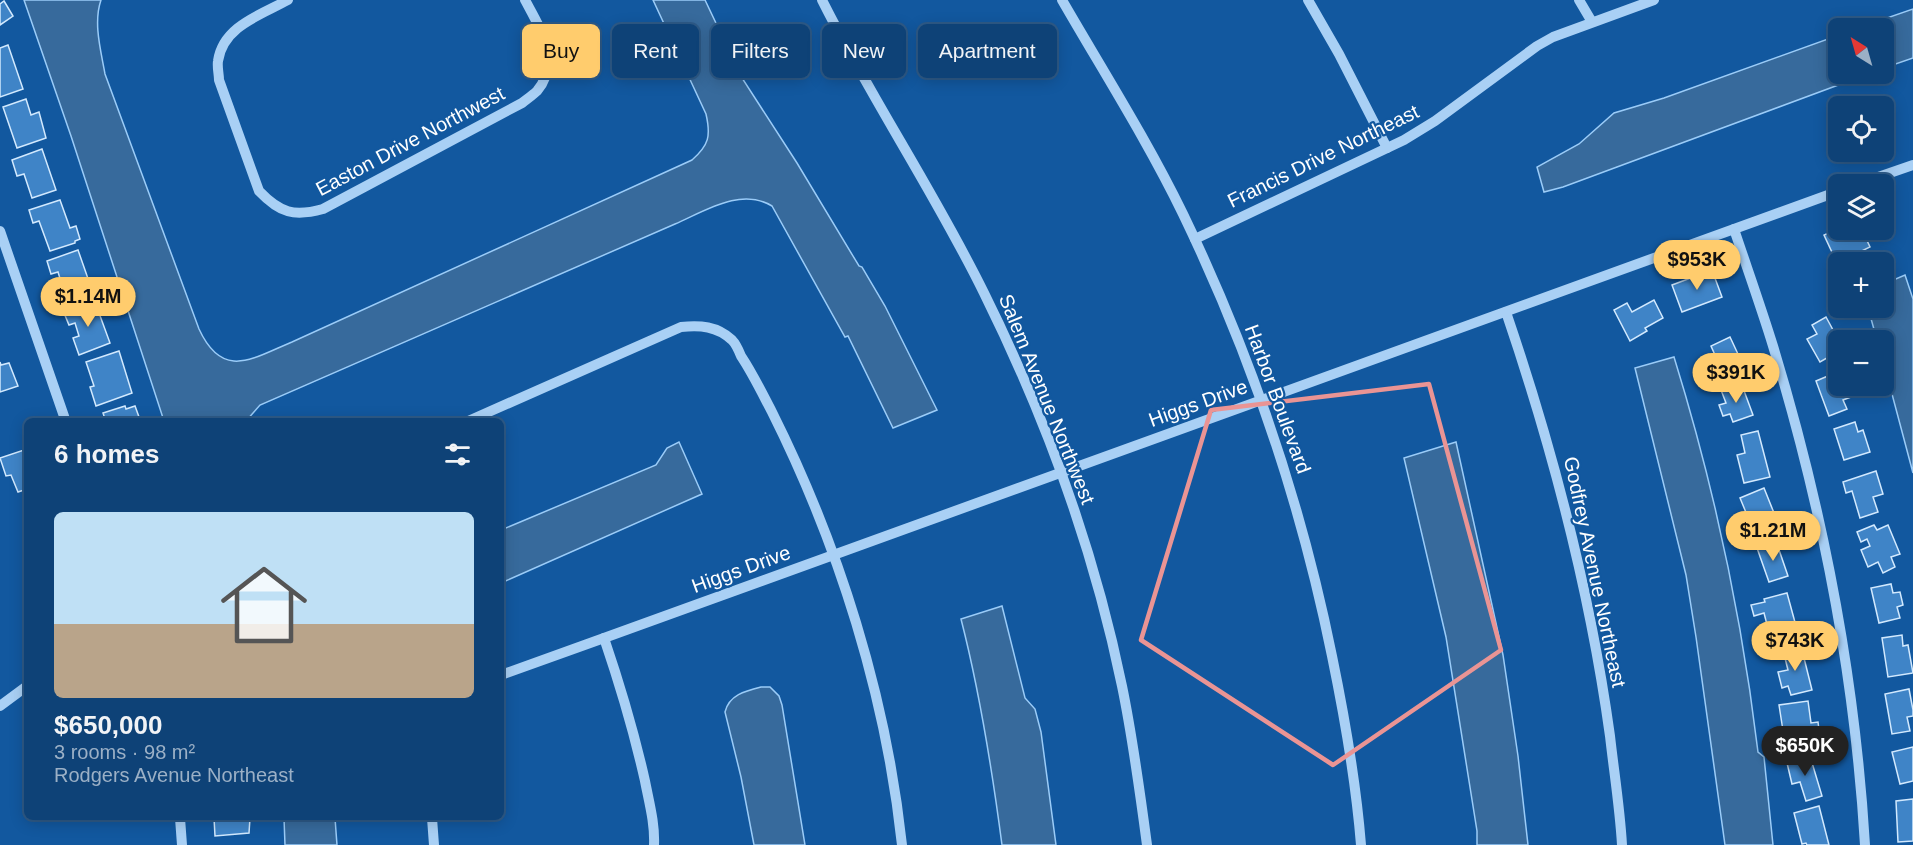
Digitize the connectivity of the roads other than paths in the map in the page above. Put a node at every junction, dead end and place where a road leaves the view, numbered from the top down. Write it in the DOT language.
graph roads {
  1 [pos="288,0"];
  2 [pos="525,0"];
  3 [pos="822,0"];
  4 [pos="1062,0"];
  5 [pos="1308,0"];
  6 [pos="1579,0"];
  7 [pos="1654,0"];
  8 [pos="1592,22"];
  9 [pos="1387,148"];
  10 [pos="1913,165"];
  11 [pos="1887,174"];
  12 [pos="1828,196"];
  13 [pos="1734,229"];
  14 [pos="0,231"];
  15 [pos="1195,239"];
  16 [pos="1506,312"];
  17 [pos="1261,400"];
  18 [pos="65,418"];
  19 [pos="475,418"];
  20 [pos="1061,472"];
  21 [pos="833,554"];
  22 [pos="604,638"];
  23 [pos="504,674"];
  24 [pos="24,688"];
  25 [pos="0,706"];
  26 [pos="180,820"];
  27 [pos="432,820"];
  28 [pos="182,845"];
  29 [pos="434,845"];
  30 [pos="654,845"];
  31 [pos="902,845"];
  32 [pos="1147,845"];
  33 [pos="1361,845"];
  34 [pos="1622,845"];
  35 [pos="1865,845"];
  1 -- 2 [label="street, Easton Drive Northwest"];
  3 -- 20 [label="street, Salem Avenue Northwest"];
  4 -- 15 [label="street, Harbor Boulevard"];
  5 -- 9 [label="street"];
  6 -- 8 [label="street"];
  7 -- 8 [label="street, Francis Drive Northeast"];
  8 -- 9 [label="street, Francis Drive Northeast"];
  9 -- 15 [label="street, Francis Drive Northeast"];
  10 -- 11 [label="street"];
  12 -- 13 [label="street, Higgs Drive"];
  13 -- 16 [label="street, Higgs Drive"];
  13 -- 35 [label="street"];
  14 -- 18 [label="street"];
  15 -- 17 [label="street, Harbor Boulevard"];
  16 -- 17 [label="street, Higgs Drive"];
  16 -- 34 [label="street, Godfrey Avenue Northeast"];
  17 -- 20 [label="street, Higgs Drive"];
  17 -- 33 [label="street, Harbor Boulevard"];
  19 -- 21 [label="street"];
  20 -- 21 [label="street, Higgs Drive"];
  20 -- 32 [label="street, Salem Avenue Northwest"];
  21 -- 22 [label="street, Higgs Drive"];
  21 -- 31 [label="street"];
  22 -- 23 [label="street, Higgs Drive"];
  22 -- 30 [label="street"];
  24 -- 25 [label="street"];
  26 -- 28 [label="street"];
  27 -- 29 [label="street"];
}
